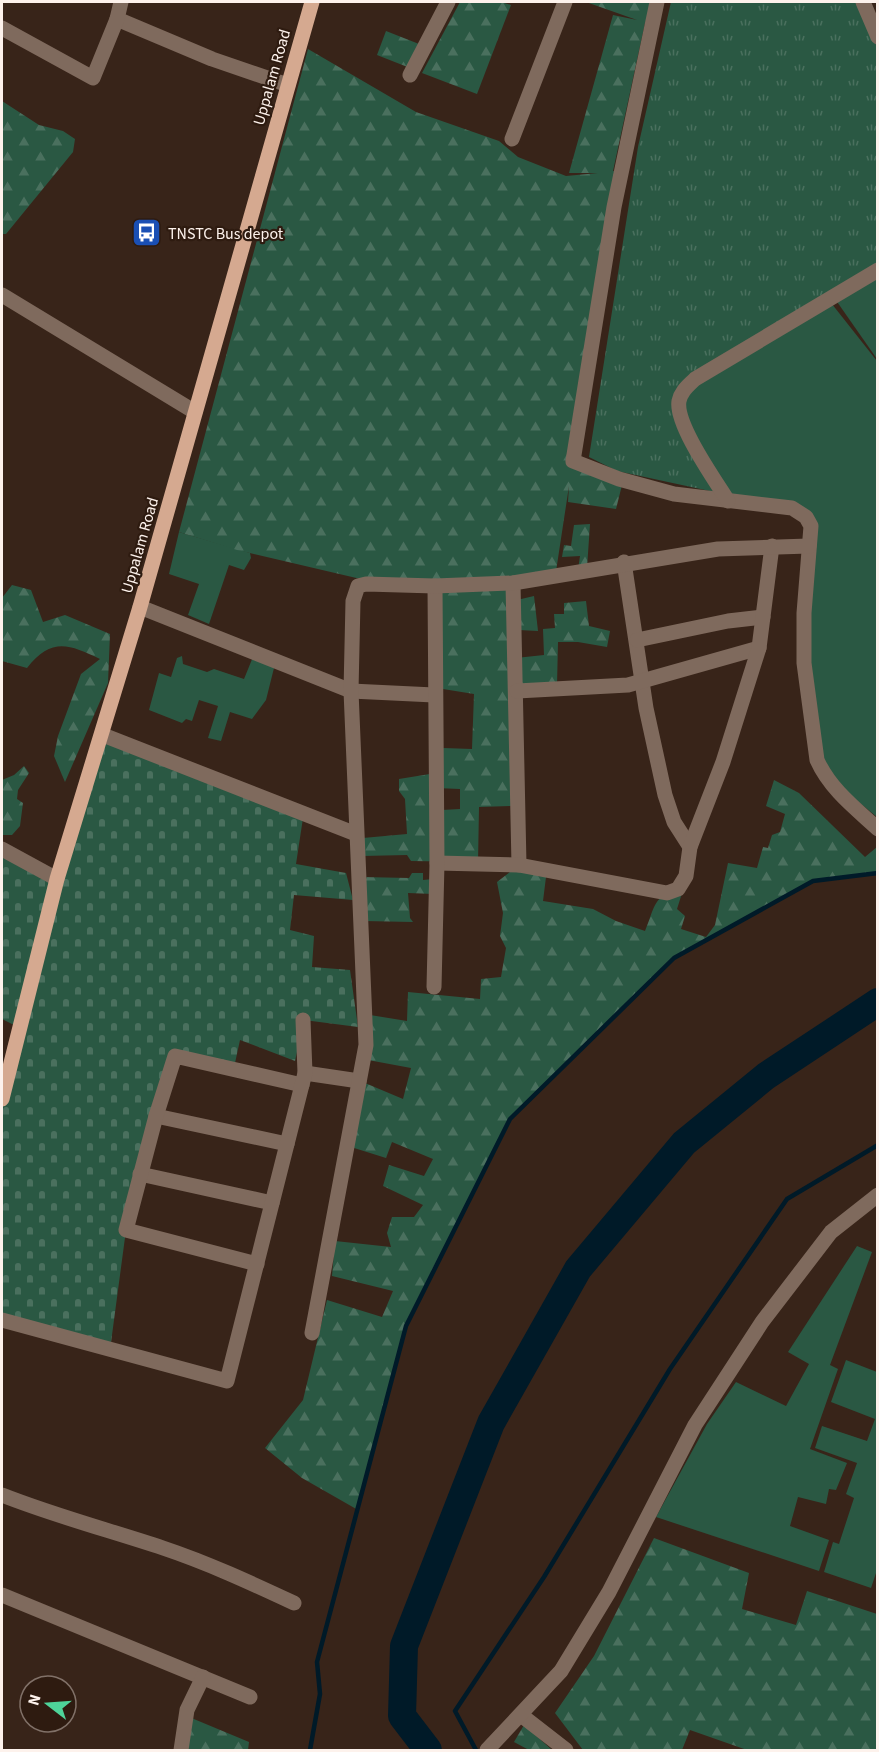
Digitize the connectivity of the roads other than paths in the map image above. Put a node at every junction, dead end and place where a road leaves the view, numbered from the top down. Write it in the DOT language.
graph roads {
  1 [pos="121,2"];
  2 [pos="312,2"];
  3 [pos="448,2"];
  4 [pos="565,2"];
  5 [pos="657,2"];
  6 [pos="863,2"];
  7 [pos="117,20"];
  8 [pos="2,28"];
  9 [pos="878,37"];
  10 [pos="410,75"];
  11 [pos="288,85"];
  12 [pos="513,139"];
  13 [pos="878,270"];
  14 [pos="2,295"];
  15 [pos="195,412"];
  16 [pos="728,501"];
  17 [pos="772,546"];
  18 [pos="809,546"];
  19 [pos="624,562"];
  20 [pos="513,583"];
  21 [pos="435,586"];
  22 [pos="140,607"];
  23 [pos="763,618"];
  24 [pos="637,640"];
  25 [pos="759,648"];
  26 [pos="643,682"];
  27 [pos="351,691"];
  28 [pos="517,691"];
  29 [pos="434,695"];
  30 [pos="103,735"];
  31 [pos="878,829"];
  32 [pos="356,834"];
  33 [pos="690,847"];
  34 [pos="2,849"];
  35 [pos="437,863"];
  36 [pos="519,865"];
  37 [pos="57,879"];
  38 [pos="434,987"];
  39 [pos="303,1020"];
  40 [pos="304,1079"];
  41 [pos="359,1081"];
  42 [pos="2,1099"];
  43 [pos="156,1116"];
  44 [pos="287,1144"];
  45 [pos="140,1174"];
  46 [pos="878,1195"];
  47 [pos="272,1203"];
  48 [pos="256,1264"];
  49 [pos="2,1320"];
  50 [pos="312,1333"];
  51 [pos="2,1495"];
  52 [pos="2,1597"];
  53 [pos="294,1603"];
  54 [pos="203,1677"];
  55 [pos="250,1697"];
  56 [pos="521,1715"];
  57 [pos="181,1750"];
  58 [pos="487,1750"];
  59 [pos="566,1750"];
  1 -- 7 [label="street"];
  2 -- 11 [label="main road, Uppalam Road"];
  3 -- 10 [label="street"];
  4 -- 12 [label="street"];
  5 -- 16 [label="street"];
  6 -- 9 [label="street"];
  7 -- 8 [label="street"];
  7 -- 11 [label="street"];
  11 -- 15 [label="main road, Uppalam Road"];
  13 -- 16 [label="street"];
  14 -- 15 [label="street"];
  15 -- 22 [label="main road, Uppalam Road"];
  16 -- 18 [label="street"];
  17 -- 18 [label="street"];
  17 -- 19 [label="street"];
  17 -- 23 [label="street"];
  18 -- 31 [label="street"];
  19 -- 20 [label="street"];
  19 -- 24 [label="street"];
  20 -- 21 [label="street"];
  20 -- 28 [label="street"];
  21 -- 27 [label="street"];
  21 -- 29 [label="street"];
  22 -- 27 [label="street"];
  22 -- 30 [label="main road, Uppalam Road"];
  23 -- 24 [label="street"];
  23 -- 25 [label="street"];
  24 -- 26 [label="street"];
  25 -- 26 [label="street"];
  25 -- 33 [label="street"];
  26 -- 28 [label="street"];
  26 -- 33 [label="street"];
  27 -- 29 [label="street"];
  27 -- 32 [label="street"];
  28 -- 36 [label="street"];
  29 -- 35 [label="street"];
  30 -- 32 [label="street"];
  30 -- 37 [label="main road, Uppalam Road"];
  32 -- 41 [label="street"];
  33 -- 36 [label="street"];
  34 -- 37 [label="street"];
  35 -- 36 [label="street"];
  35 -- 38 [label="street"];
  37 -- 42 [label="main road, Uppalam Road"];
  39 -- 40 [label="street"];
  40 -- 41 [label="street"];
  40 -- 43 [label="street"];
  40 -- 44 [label="street"];
  41 -- 50 [label="street"];
  43 -- 44 [label="street"];
  43 -- 45 [label="street"];
  44 -- 47 [label="street"];
  45 -- 47 [label="street"];
  45 -- 48 [label="street"];
  46 -- 56 [label="street"];
  47 -- 48 [label="street"];
  48 -- 49 [label="street"];
  51 -- 53 [label="street"];
  52 -- 54 [label="street"];
  54 -- 55 [label="street"];
  54 -- 57 [label="street"];
  56 -- 58 [label="street"];
  56 -- 59 [label="street"];
}
